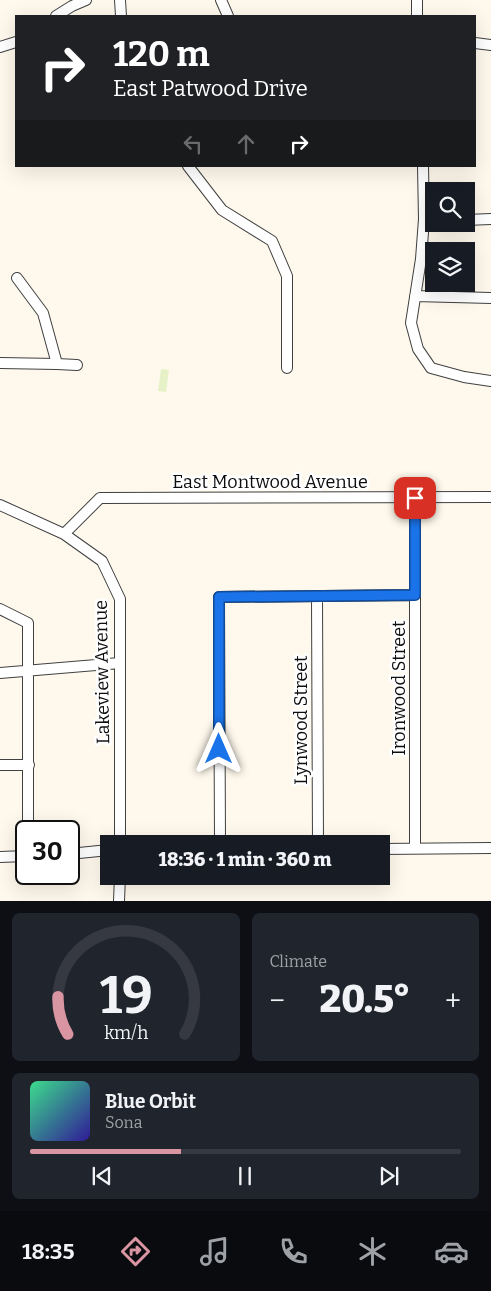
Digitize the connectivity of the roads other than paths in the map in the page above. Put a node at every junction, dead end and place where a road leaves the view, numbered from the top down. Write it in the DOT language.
graph roads {
  1 [pos="86,0"];
  2 [pos="120,0"];
  3 [pos="221,0"];
  4 [pos="417,0"];
  5 [pos="58,15"];
  6 [pos="121,15"];
  7 [pos="228,15"];
  8 [pos="417,15"];
  9 [pos="15,42"];
  10 [pos="476,42"];
  11 [pos="491,45"];
  12 [pos="0,47"];
  13 [pos="189,167"];
  14 [pos="423,167"];
  15 [pos="425,184"];
  16 [pos="491,219"];
  17 [pos="475,220"];
  18 [pos="426,232"];
  19 [pos="17,278"];
  20 [pos="415,296"];
  21 [pos="491,298"];
  22 [pos="0,363"];
  23 [pos="57,364"];
  24 [pos="76,365"];
  25 [pos="287,368"];
  26 [pos="491,380"];
  27 [pos="491,497"];
  28 [pos="415,498"];
  29 [pos="0,505"];
  30 [pos="64,534"];
  31 [pos="415,595"];
  32 [pos="317,596"];
  33 [pos="0,609"];
  34 [pos="120,663"];
  35 [pos="28,672"];
  36 [pos="0,673"];
  37 [pos="0,765"];
  38 [pos="29,765"];
  39 [pos="28,820"];
  40 [pos="120,835"];
  41 [pos="220,835"];
  42 [pos="318,835"];
  43 [pos="491,848"];
  44 [pos="390,849"];
  45 [pos="415,849"];
  46 [pos="100,851"];
  47 [pos="80,853"];
  48 [pos="15,856"];
  49 [pos="0,857"];
  50 [pos="120,885"];
  51 [pos="120,901"];
  1 -- 5 [label="street"];
  2 -- 6 [label="street"];
  3 -- 7 [label="street"];
  4 -- 8 [label="street"];
  9 -- 12 [label="street"];
  10 -- 11 [label="street"];
  13 -- 25 [label="street"];
  14 -- 15 [label="street"];
  16 -- 17 [label="street"];
  18 -- 20 [label="street"];
  19 -- 23 [label="street"];
  20 -- 21 [label="street"];
  20 -- 26 [label="street"];
  22 -- 23 [label="street"];
  23 -- 24 [label="street"];
  27 -- 28 [label="street, East Montwood Avenue"];
  28 -- 30 [label="street, East Montwood Avenue"];
  28 -- 31 [label="street, Ironwood Street"];
  29 -- 30 [label="street, Lakeview Avenue"];
  30 -- 34 [label="street, Lakeview Avenue"];
  31 -- 32 [label="street"];
  31 -- 45 [label="street, Ironwood Street"];
  32 -- 41 [label="street"];
  32 -- 42 [label="street, Lynwood Street"];
  33 -- 35 [label="street"];
  34 -- 35 [label="street"];
  34 -- 40 [label="street, Lakeview Avenue"];
  35 -- 36 [label="street"];
  35 -- 38 [label="street"];
  37 -- 38 [label="street"];
  38 -- 39 [label="street"];
  43 -- 45 [label="street"];
  44 -- 45 [label="street"];
  46 -- 47 [label="street"];
  48 -- 49 [label="street"];
  50 -- 51 [label="street"];
}
